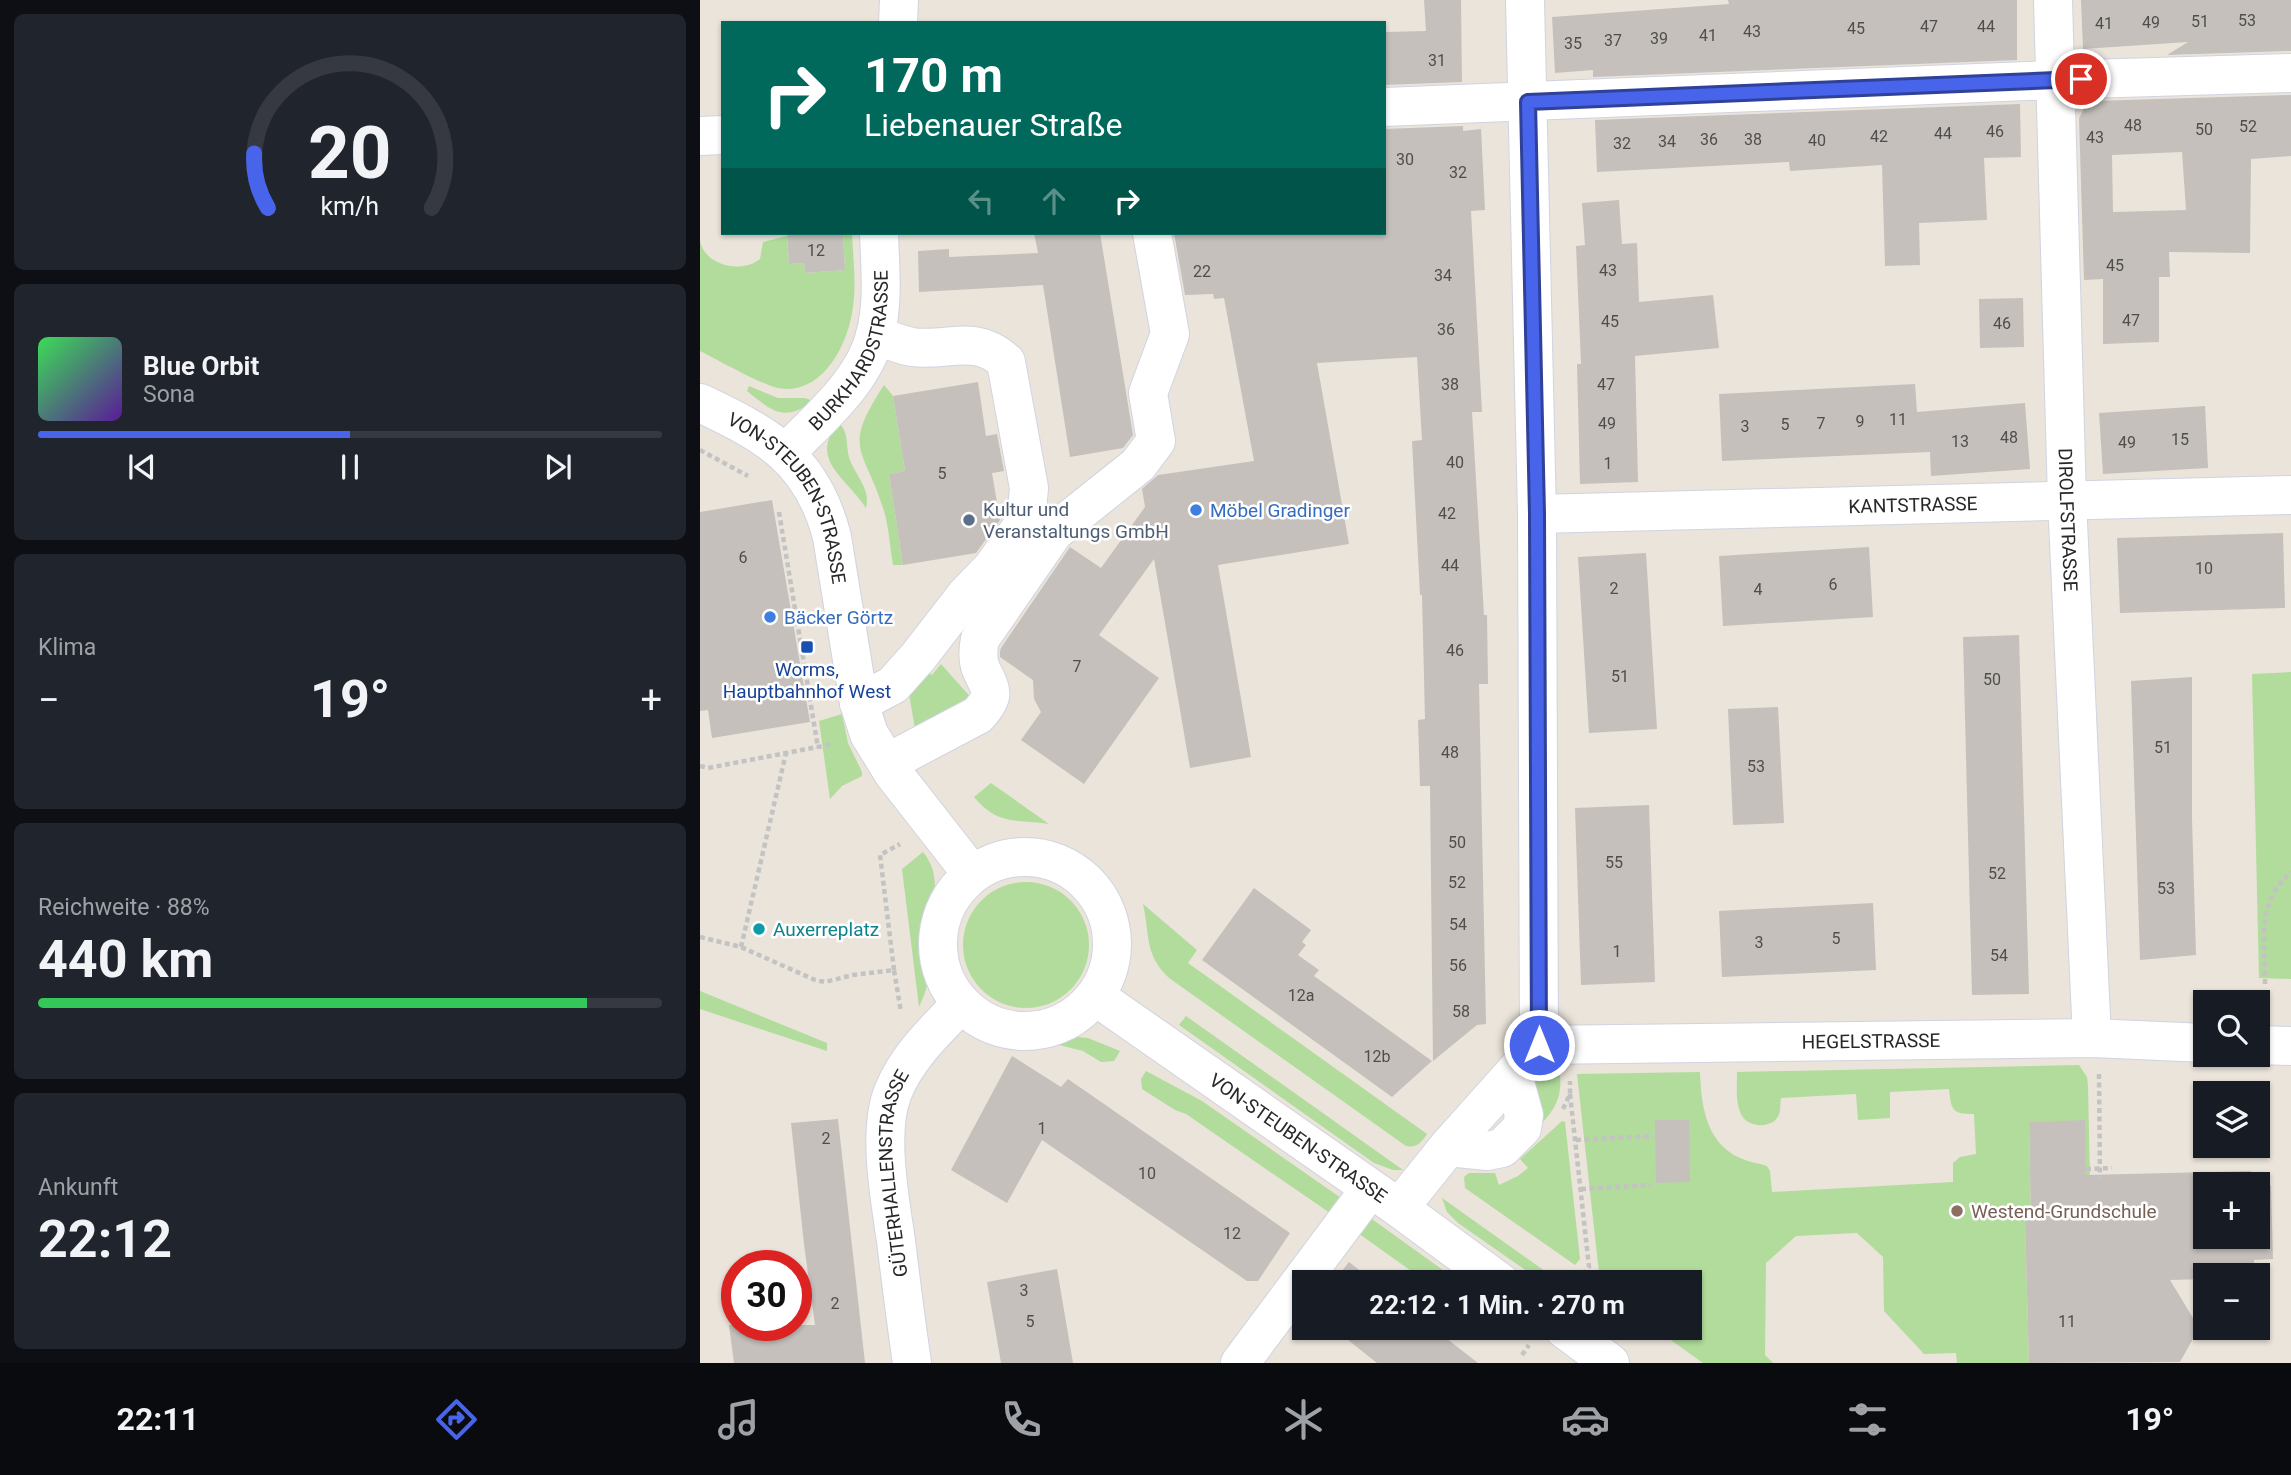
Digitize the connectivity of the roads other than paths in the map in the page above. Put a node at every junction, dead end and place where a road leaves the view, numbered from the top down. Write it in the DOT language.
graph roads {
  1 [pos="899,0"];
  2 [pos="1525,0"];
  3 [pos="2053,0"];
  4 [pos="898,21"];
  5 [pos="2291,73"];
  6 [pos="2054,80"];
  7 [pos="1528,102"];
  8 [pos="1386,107"];
  9 [pos="721,135"];
  10 [pos="700,136"];
  11 [pos="879,235"];
  12 [pos="1152,235"];
  13 [pos="875,335"];
  14 [pos="700,403"];
  15 [pos="786,453"];
  16 [pos="2291,495"];
  17 [pos="2067,500"];
  18 [pos="1537,514"];
  19 [pos="872,734"];
  20 [pos="972,874"];
  21 [pos="1095,996"];
  22 [pos="961,1004"];
  23 [pos="2095,1038"];
  24 [pos="2193,1042"];
  25 [pos="1539,1045"];
  26 [pos="2270,1045"];
  27 [pos="2291,1046"];
  28 [pos="1384,1198"];
  29 [pos="1483,1270"];
  30 [pos="1579,1340"];
  31 [pos="912,1363"];
  32 [pos="1240,1363"];
  33 [pos="1610,1363"];
  1 -- 4 [label="street"];
  2 -- 7 [label="street"];
  3 -- 6 [label="street, DIROLFSTRASSE"];
  5 -- 6 [label="street"];
  6 -- 7 [label="street"];
  6 -- 17 [label="street, DIROLFSTRASSE"];
  7 -- 8 [label="street"];
  7 -- 18 [label="street"];
  9 -- 10 [label="street"];
  11 -- 13 [label="street, BURKHARDSTRASSE"];
  12 -- 19 [label="street"];
  13 -- 15 [label="street, BURKHARDSTRASSE"];
  13 -- 19 [label="street"];
  14 -- 15 [label="street, VON-STEUBEN-STRASSE"];
  15 -- 19 [label="street, VON-STEUBEN-STRASSE"];
  16 -- 17 [label="street, KANTSTRASSE"];
  17 -- 18 [label="street, KANTSTRASSE"];
  17 -- 23 [label="street, DIROLFSTRASSE"];
  18 -- 25 [label="street"];
  19 -- 20 [label="street, VON-STEUBEN-STRASSE"];
  20 -- 21 [label="street"];
  20 -- 22 [label="street"];
  21 -- 22 [label="street"];
  21 -- 28 [label="street, VON-STEUBEN-STRASSE"];
  22 -- 31 [label="street, GÜTERHALLENSTRASSE"];
  23 -- 24 [label="street, HEGELSTRASSE"];
  23 -- 25 [label="street, HEGELSTRASSE"];
  25 -- 28 [label="street"];
  26 -- 27 [label="street"];
  28 -- 29 [label="street, VON-STEUBEN-STRASSE"];
  28 -- 32 [label="street"];
  30 -- 33 [label="street"];
}
